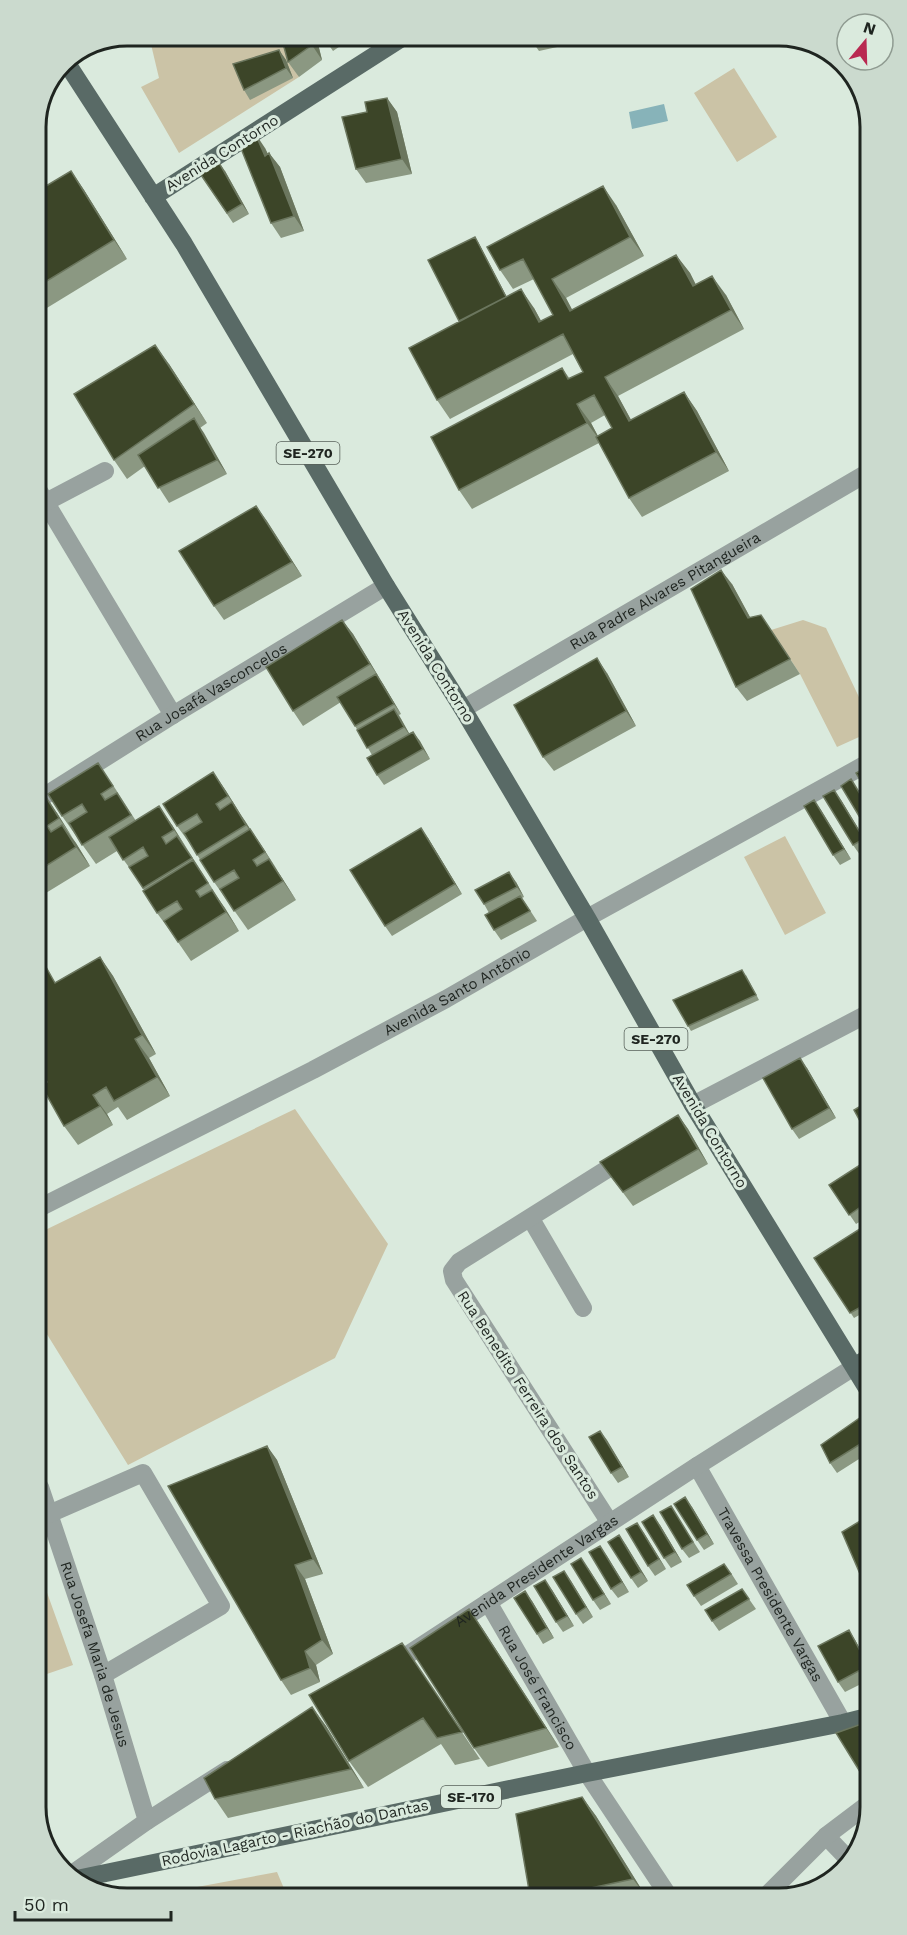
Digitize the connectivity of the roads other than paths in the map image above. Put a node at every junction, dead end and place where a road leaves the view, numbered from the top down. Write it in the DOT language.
graph roads {
  1 [pos="389,46"];
  2 [pos="71,69"];
  3 [pos="153,197"];
  4 [pos="105,471"];
  5 [pos="860,477"];
  6 [pos="47,493"];
  7 [pos="47,503"];
  8 [pos="386,586"];
  9 [pos="463,709"];
  10 [pos="173,715"];
  11 [pos="860,767"];
  12 [pos="47,795"];
  13 [pos="587,918"];
  14 [pos="860,1018"];
  15 [pos="695,1108"];
  16 [pos="678,1124"];
  17 [pos="639,1149"];
  18 [pos="46,1204"];
  19 [pos="531,1219"];
  20 [pos="584,1308"];
  21 [pos="860,1363"];
  22 [pos="854,1367"];
  23 [pos="860,1377"];
  24 [pos="697,1466"];
  25 [pos="46,1506"];
  26 [pos="49,1514"];
  27 [pos="610,1523"];
  28 [pos="488,1602"];
  29 [pos="378,1674"];
  30 [pos="103,1675"];
  31 [pos="860,1719"];
  32 [pos="843,1723"];
  33 [pos="237,1764"];
  34 [pos="587,1773"];
  35 [pos="860,1810"];
  36 [pos="147,1821"];
  37 [pos="826,1836"];
  38 [pos="844,1856"];
  39 [pos="78,1872"];
  40 [pos="84,1875"];
  41 [pos="663,1888"];
  42 [pos="774,1888"];
  1 -- 3 [label="main road, Avenida Contorno"];
  2 -- 3 [label="main road, SE-270"];
  3 -- 8 [label="main road, Avenida Contorno / SE-270"];
  4 -- 6 [label="street"];
  5 -- 9 [label="street, Rua Padre Alvares Pitangueira"];
  7 -- 10 [label="street"];
  8 -- 9 [label="main road, Avenida Contorno / SE-270"];
  8 -- 10 [label="street, Rua Josafá Vasconcelos"];
  9 -- 13 [label="main road, Avenida Contorno / SE-270"];
  10 -- 12 [label="street, Rua Josafá Vasconcelos"];
  11 -- 13 [label="street, Avenida Santo Antônio"];
  13 -- 15 [label="main road, Avenida Contorno / SE-270"];
  13 -- 18 [label="street, Avenida Santo Antônio"];
  14 -- 15 [label="street"];
  15 -- 16 [label="street"];
  15 -- 22 [label="main road, Avenida Contorno / SE-270"];
  17 -- 19 [label="street, Rua Benedito Ferreira dos Santos"];
  19 -- 20 [label="street"];
  19 -- 27 [label="street, Rua Benedito Ferreira dos Santos"];
  21 -- 22 [label="main road"];
  22 -- 23 [label="main road, Avenida Contorno / SE-270"];
  22 -- 24 [label="street, Avenida Presidente Vargas"];
  24 -- 27 [label="street, Avenida Presidente Vargas"];
  24 -- 32 [label="street, Travessa Presidente Vargas"];
  25 -- 26 [label="street, Rua Josefa Maria de Jesus"];
  26 -- 30 [label="street, Rua Josefa Maria de Jesus"];
  26 -- 30 [label="street"];
  27 -- 28 [label="street, Avenida Presidente Vargas"];
  28 -- 29 [label="street, Avenida Presidente Vargas"];
  28 -- 34 [label="street, Rua José Francisco"];
  30 -- 36 [label="street, Rua Josefa Maria de Jesus"];
  31 -- 32 [label="main road, Rodovia Lagarto - Riachão do Dantas / SE-170"];
  32 -- 34 [label="main road, Rodovia Lagarto - Riachão do Dantas / SE-170"];
  33 -- 36 [label="street"];
  34 -- 40 [label="main road, Rodovia Lagarto - Riachão do Dantas / SE-170"];
  34 -- 41 [label="street, Rua José Francisco"];
  35 -- 37 [label="street"];
  36 -- 39 [label="street"];
  37 -- 38 [label="street"];
  37 -- 42 [label="street"];
}
